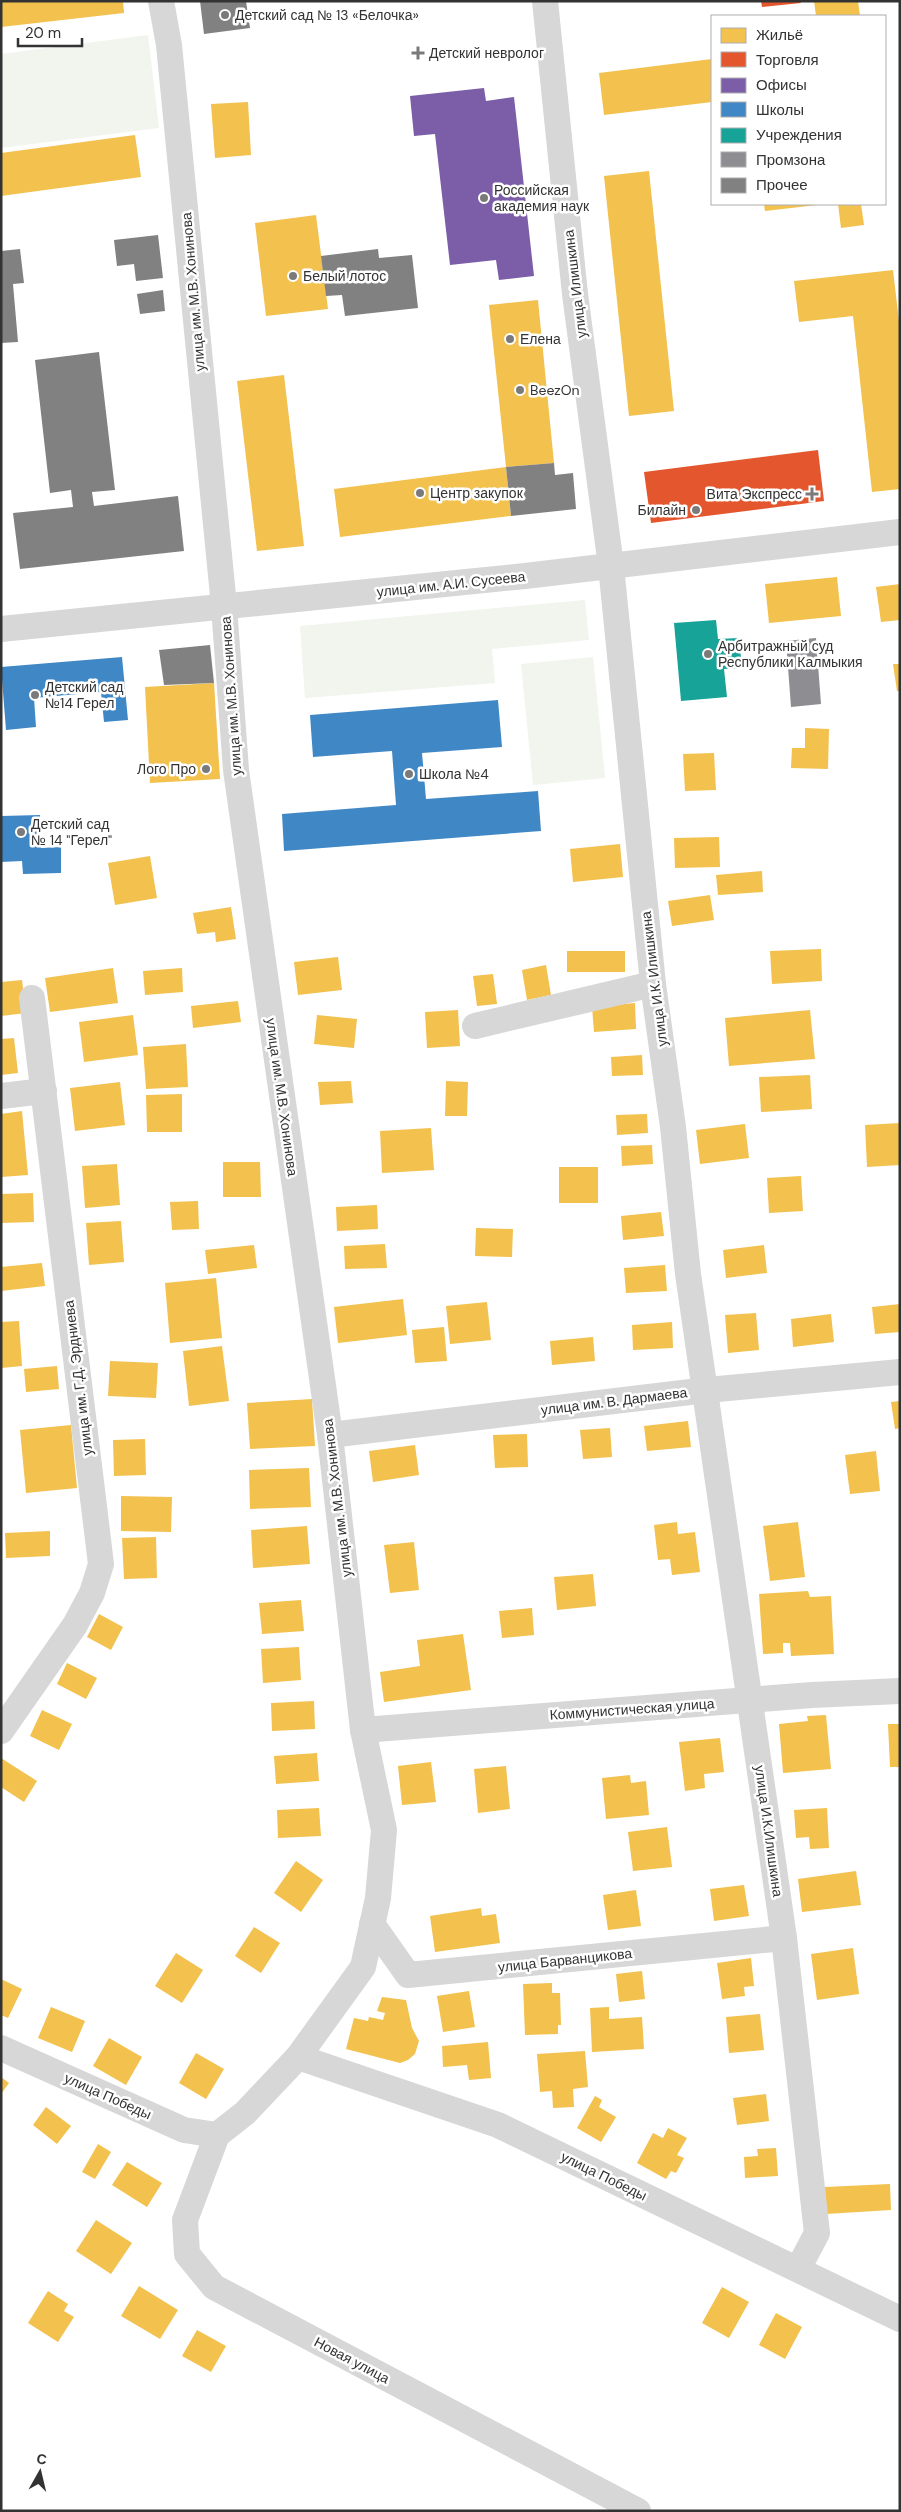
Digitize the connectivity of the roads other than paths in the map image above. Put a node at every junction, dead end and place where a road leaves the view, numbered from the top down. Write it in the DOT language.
graph roads {
  1 [pos="161,1"];
  2 [pos="545,1"];
  3 [pos="900,532"];
  4 [pos="611,566"];
  5 [pos="224,606"];
  6 [pos="1,629"];
  7 [pos="653,984"];
  8 [pos="32,998"];
  9 [pos="475,1026"];
  10 [pos="44,1092"];
  11 [pos="1,1096"];
  12 [pos="900,1372"];
  13 [pos="707,1390"];
  14 [pos="330,1435"];
  15 [pos="900,1691"];
  16 [pos="751,1700"];
  17 [pos="1,1730"];
  18 [pos="363,1730"];
  19 [pos="372,1924"];
  20 [pos="784,1938"];
  21 [pos="1,2048"];
  22 [pos="298,2057"];
  23 [pos="217,2135"];
  24 [pos="798,2269"];
  25 [pos="900,2319"];
  26 [pos="638,2511"];
  1 -- 5 [label="street, улица им. М.В. Хонинова"];
  2 -- 4 [label="street, улица Илишкина"];
  3 -- 4 [label="street, улица им. А.И. Сусеева"];
  4 -- 5 [label="street, улица им. А.И. Сусеева"];
  4 -- 7 [label="street, улица И.К. Илишкина"];
  5 -- 6 [label="street, улица им. А.И. Сусеева"];
  5 -- 14 [label="street, улица им. М.В. Хонинова"];
  7 -- 9 [label="street"];
  7 -- 13 [label="street, улица И.К. Илишкина"];
  8 -- 10 [label="street, улица им. Г.Д. Эрдниева"];
  10 -- 11 [label="street"];
  10 -- 17 [label="street, улица им. Г.Д. Эрдниева"];
  12 -- 13 [label="street, улица им. В. Дармаева"];
  13 -- 14 [label="street, улица им. В. Дармаева"];
  13 -- 16 [label="street, улица И.К.Илишкина"];
  14 -- 18 [label="street, улица им. М.В. Хонинова"];
  15 -- 16 [label="street, Коммунистическая улица"];
  16 -- 18 [label="street, Коммунистическая улица"];
  16 -- 20 [label="street, улица И.К.Илишкина"];
  18 -- 19 [label="street, улица им. М.В. Хонинова"];
  19 -- 20 [label="street, улица Барванцикова"];
  19 -- 22 [label="street, улица им. М.В. Хонинова"];
  20 -- 24 [label="street, улица И.К.Илишкина"];
  21 -- 23 [label="street, улица Победы"];
  22 -- 23 [label="street, улица им. М.В. Хонинова"];
  22 -- 24 [label="street, улица Победы"];
  23 -- 26 [label="street, Новая улица"];
  24 -- 25 [label="street, улица Победы"];
}
